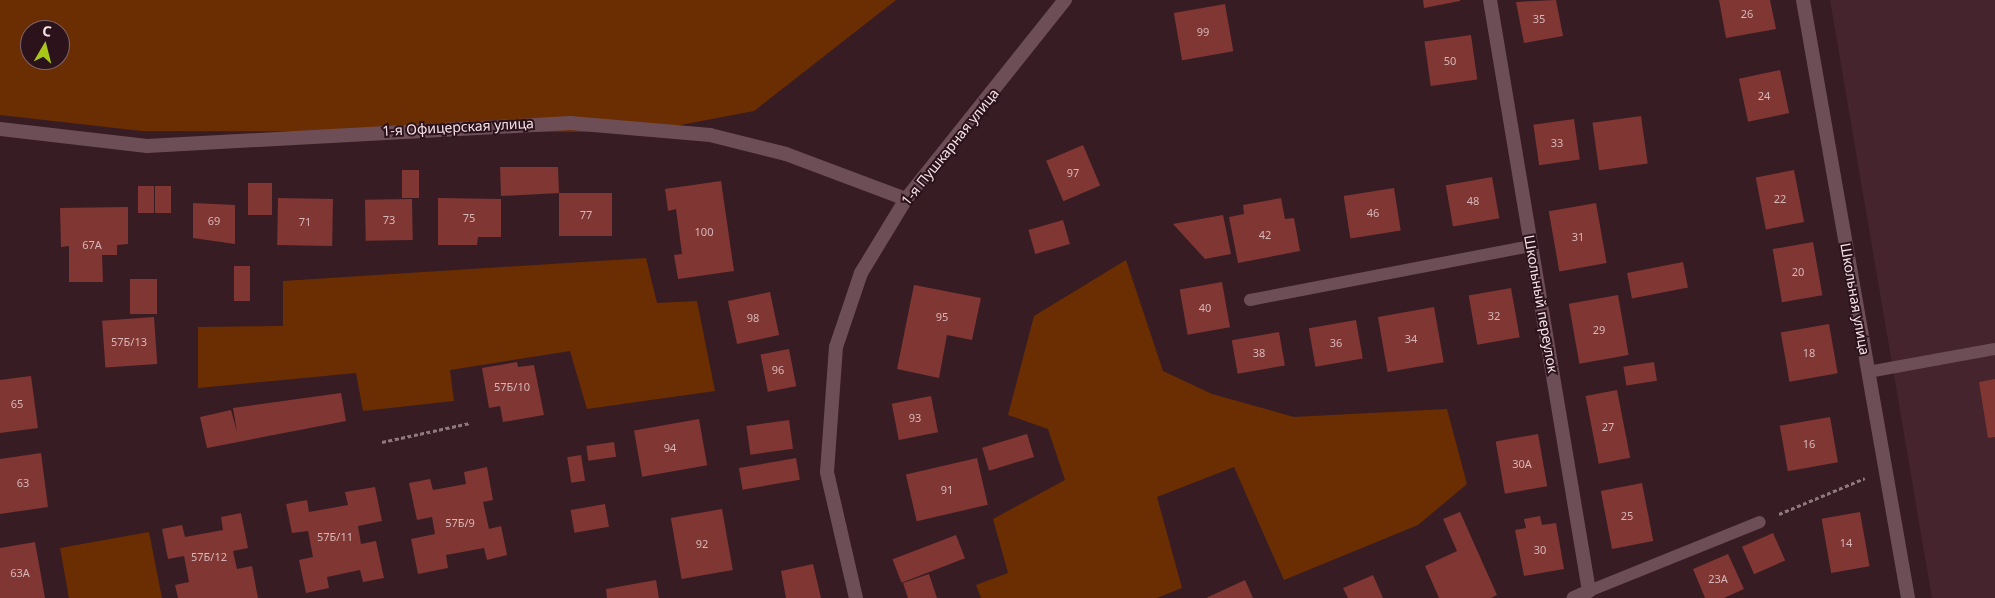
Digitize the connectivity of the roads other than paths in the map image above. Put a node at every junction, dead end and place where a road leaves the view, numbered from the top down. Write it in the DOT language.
graph roads {
  1 [pos="1065,0"];
  2 [pos="1490,0"];
  3 [pos="1804,0"];
  4 [pos="0,129"];
  5 [pos="906,199"];
  6 [pos="1531,246"];
  7 [pos="1250,300"];
  8 [pos="1995,349"];
  9 [pos="1868,372"];
  10 [pos="1760,522"];
  11 [pos="1589,591"];
  12 [pos="856,598"];
  13 [pos="1574,598"];
  14 [pos="1908,598"];
  1 -- 5 [label="street, 1-я Пушкарная улица"];
  2 -- 6 [label="street, Школьный переулок"];
  3 -- 9 [label="street, Школьная улица"];
  4 -- 5 [label="street, 1-я Офицерская улица"];
  5 -- 12 [label="street, 1-я Пушкарная улица"];
  6 -- 7 [label="lane"];
  6 -- 11 [label="street, Школьный переулок"];
  8 -- 9 [label="lane"];
  9 -- 14 [label="street, Школьная улица"];
  10 -- 11 [label="lane"];
  11 -- 13 [label="street"];
}
